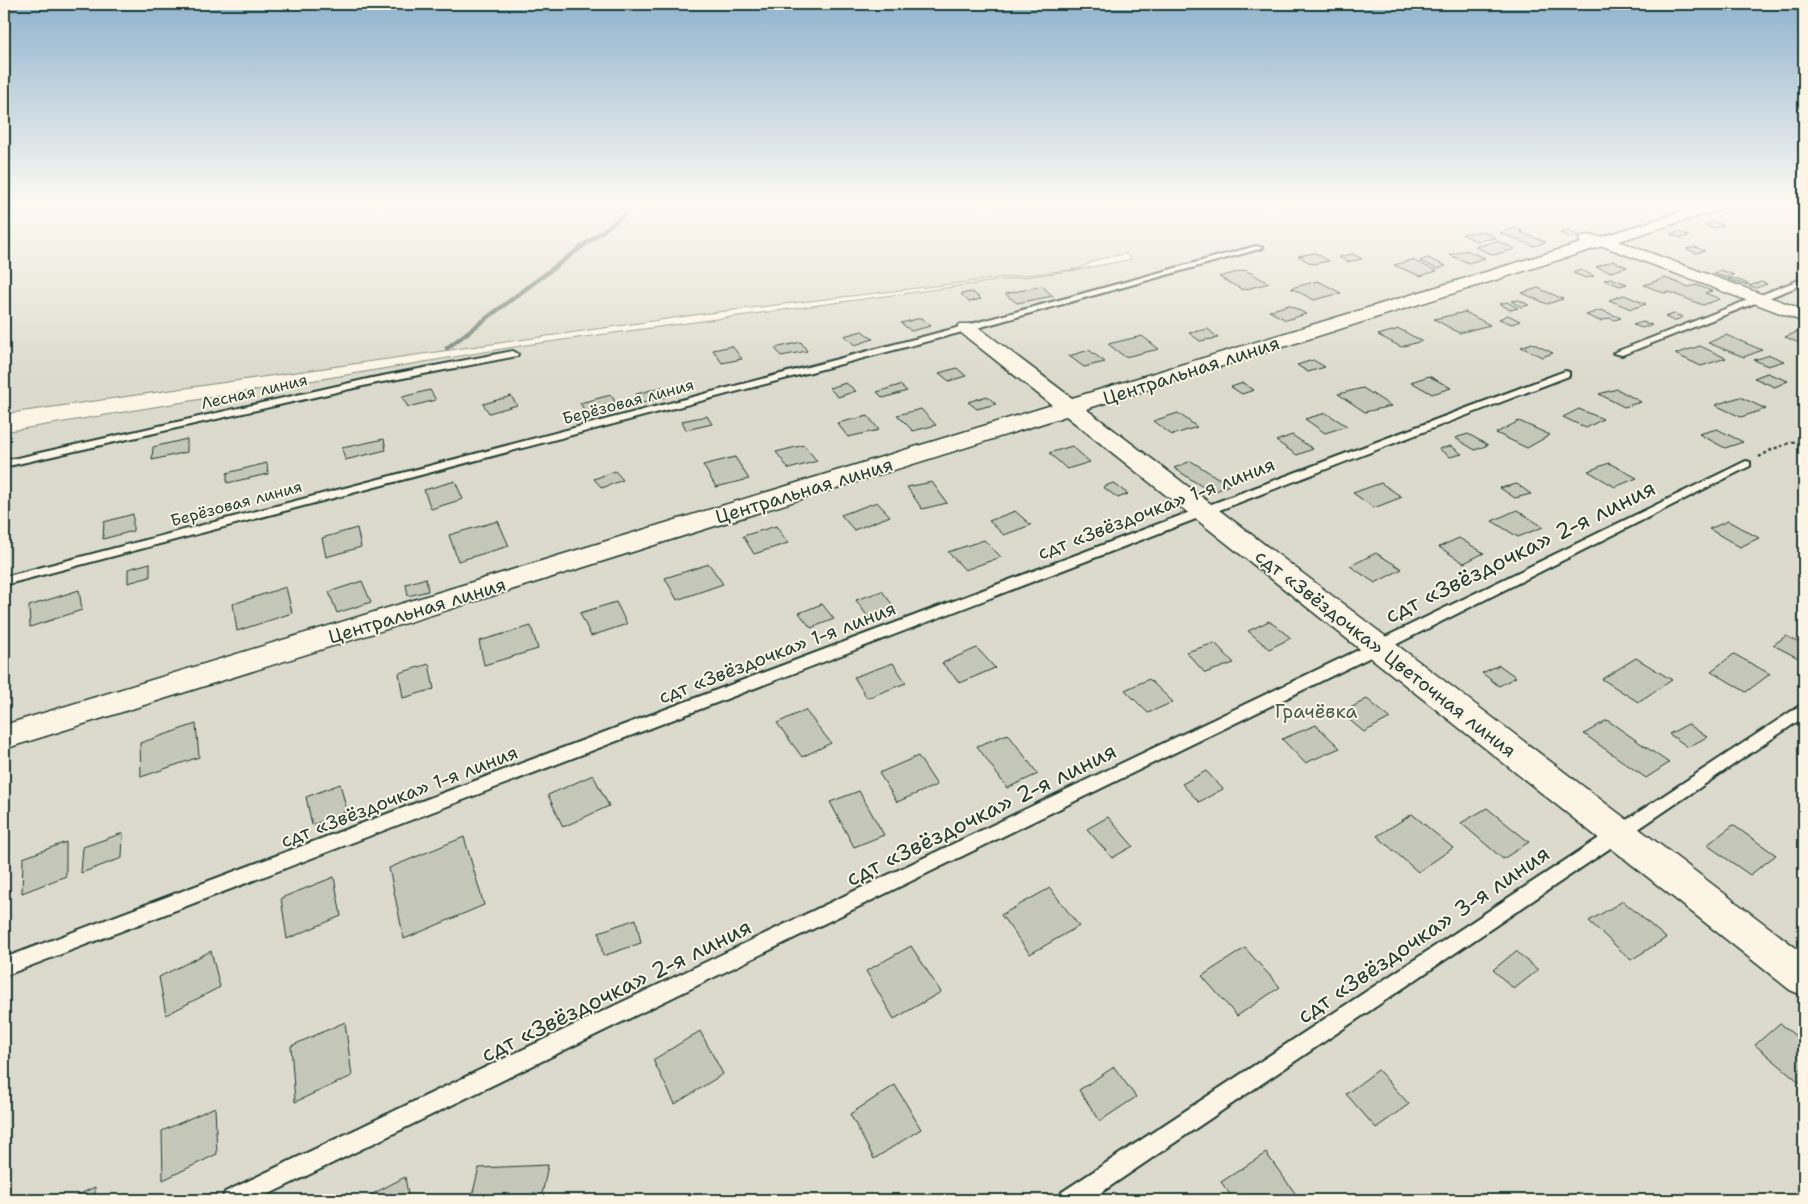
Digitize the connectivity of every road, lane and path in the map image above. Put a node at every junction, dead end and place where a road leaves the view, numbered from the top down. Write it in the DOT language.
graph roads {
  1 [pos="1207,262"];
  2 [pos="1531,262"];
  3 [pos="1660,262"];
  4 [pos="1804,282"];
  5 [pos="1758,299"];
  6 [pos="1804,316"];
  7 [pos="967,328"];
  8 [pos="1618,353"];
  9 [pos="513,354"];
  10 [pos="1565,374"];
  11 [pos="1071,408"];
  12 [pos="1804,438"];
  13 [pos="4,464"];
  14 [pos="1746,464"];
  15 [pos="1203,511"];
  16 [pos="4,581"];
  17 [pos="1378,646"];
  18 [pos="1804,709"];
  19 [pos="4,737"];
  20 [pos="1618,832"];
  21 [pos="4,967"];
  22 [pos="1804,977"];
  23 [pos="233,1200"];
  24 [pos="1070,1200"];
  1 -- 7 [label="lane, Берёзовая линия"];
  2 -- 11 [label="street, Центральная линия"];
  3 -- 5 [label="street"];
  4 -- 5 [label="lane"];
  5 -- 6 [label="street"];
  5 -- 8 [label="lane"];
  7 -- 11 [label="street, сдт «Звёздочка» Цветочная линия"];
  7 -- 16 [label="lane, Берёзовая линия"];
  9 -- 13 [label="lane, Лесная линия"];
  10 -- 15 [label="lane, сдт «Звёздочка» 1-я линия"];
  11 -- 15 [label="street, сдт «Звёздочка» Цветочная линия"];
  11 -- 19 [label="street, Центральная линия"];
  12 -- 14 [label="path"];
  14 -- 17 [label="lane, сдт «Звёздочка» 2-я линия"];
  15 -- 17 [label="street, сдт «Звёздочка» Цветочная линия"];
  15 -- 21 [label="lane, сдт «Звёздочка» 1-я линия"];
  17 -- 20 [label="street, сдт «Звёздочка» Цветочная линия"];
  17 -- 23 [label="lane, сдт «Звёздочка» 2-я линия"];
  18 -- 20 [label="lane, сдт «Звёздочка» 3-я линия"];
  20 -- 22 [label="street, сдт «Звёздочка» Цветочная линия"];
  20 -- 24 [label="lane, сдт «Звёздочка» 3-я линия"];
}
